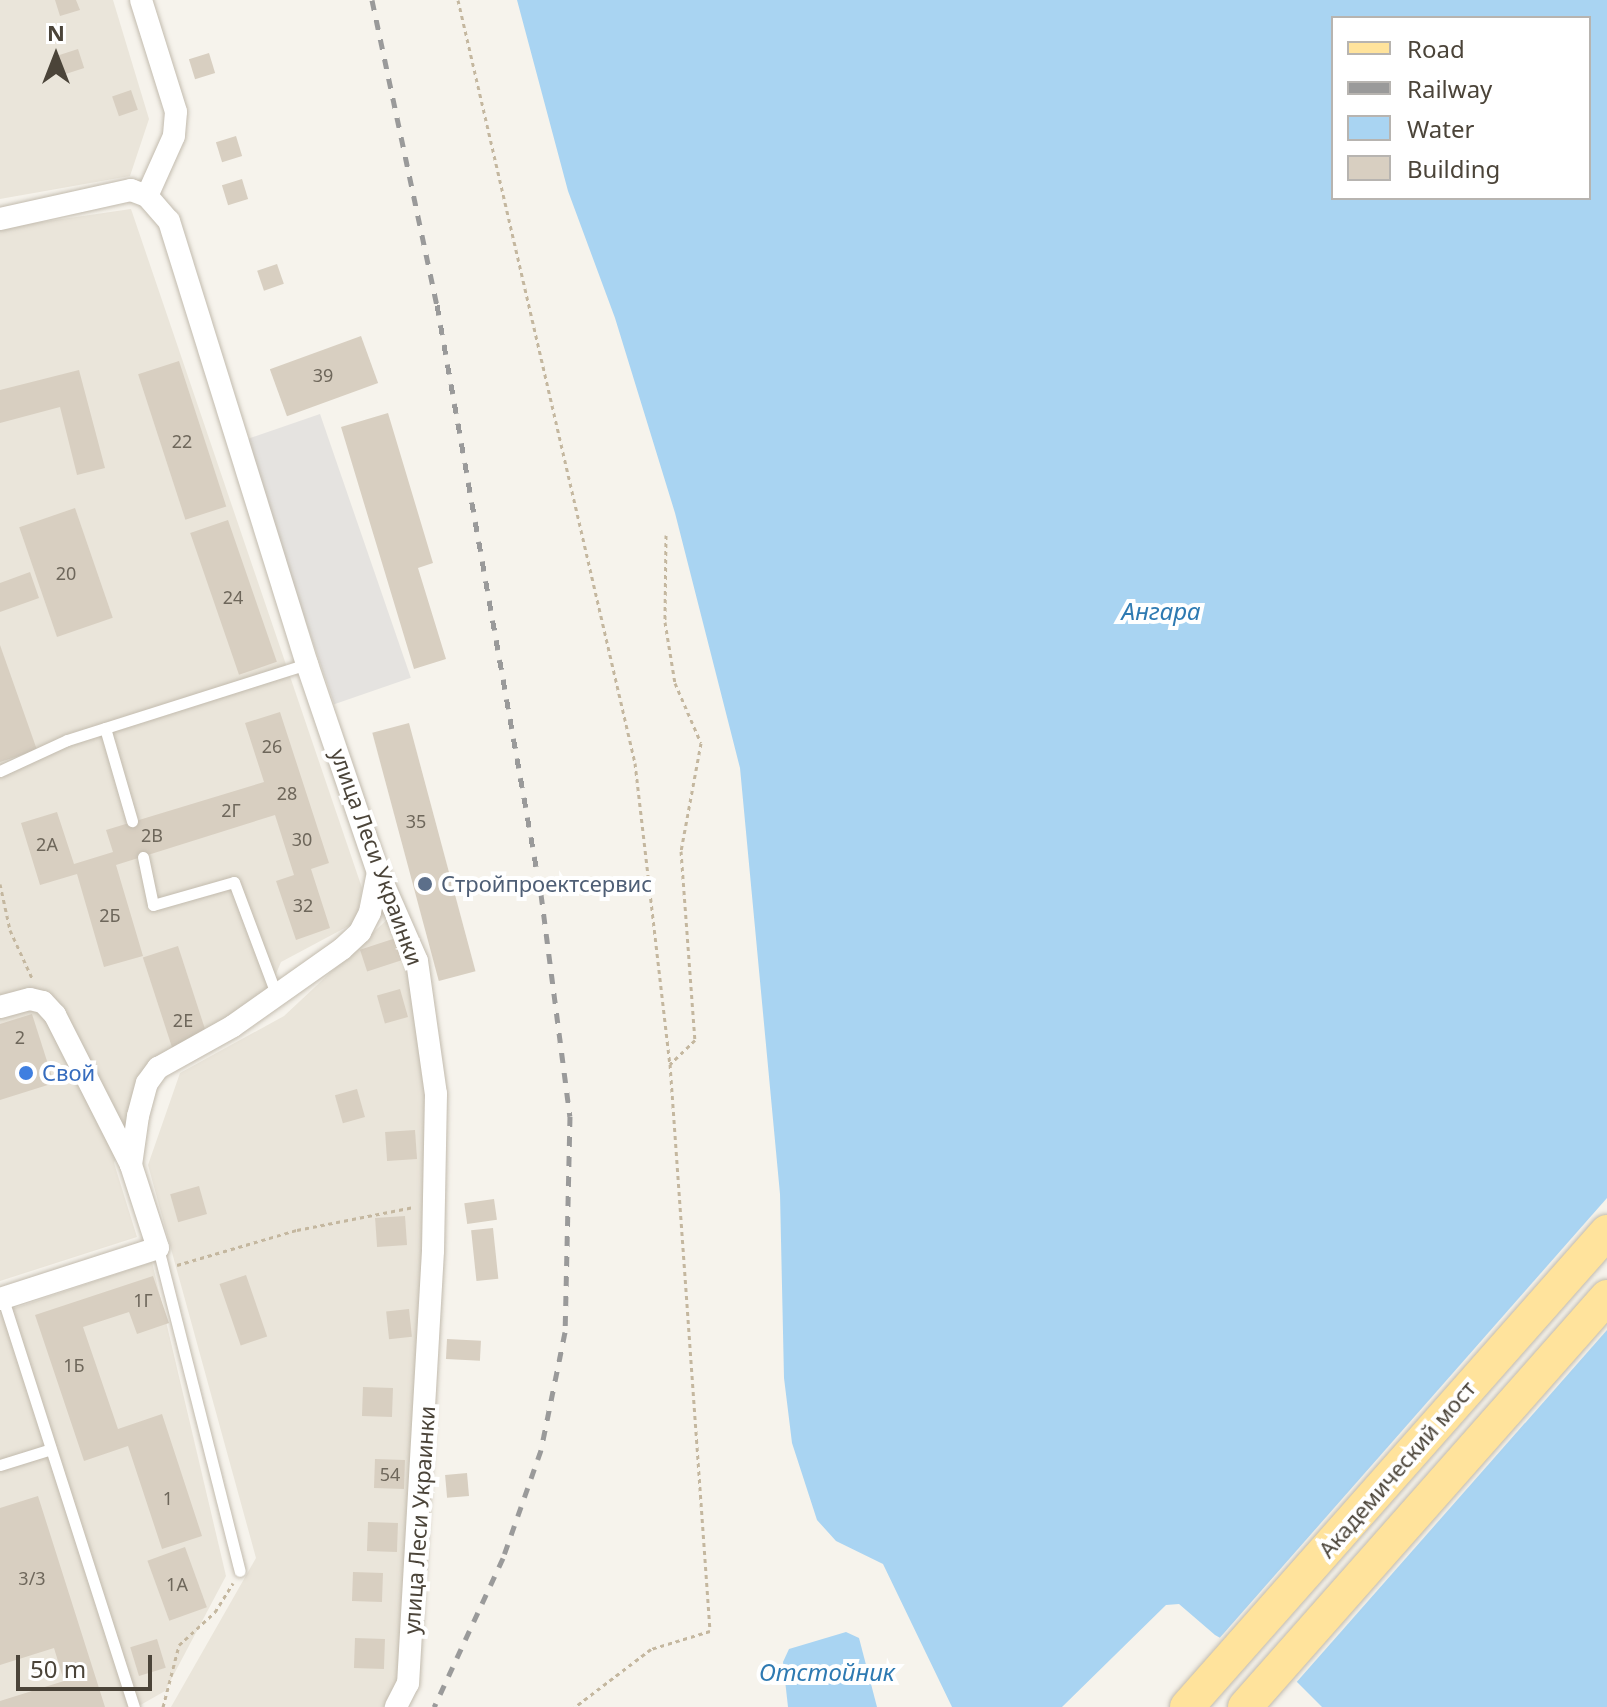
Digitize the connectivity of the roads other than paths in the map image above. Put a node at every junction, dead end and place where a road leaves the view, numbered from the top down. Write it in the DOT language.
graph roads {
  1 [pos="141,0"];
  2 [pos="147,196"];
  3 [pos="0,219"];
  4 [pos="307,664"];
  5 [pos="105,728"];
  6 [pos="0,771"];
  7 [pos="132,821"];
  8 [pos="143,857"];
  9 [pos="378,872"];
  10 [pos="276,994"];
  11 [pos="0,1007"];
  12 [pos="131,1165"];
  13 [pos="1607,1232"];
  14 [pos="161,1258"];
  15 [pos="1,1296"];
  16 [pos="1607,1297"];
  17 [pos="51,1449"];
  18 [pos="0,1465"];
  19 [pos="240,1571"];
  20 [pos="134,1707"];
  21 [pos="396,1707"];
  22 [pos="1187,1707"];
  23 [pos="1245,1707"];
  1 -- 2 [label="street"];
  2 -- 3 [label="street"];
  2 -- 4 [label="street, улица Леси Украинки"];
  4 -- 5 [label="lane"];
  4 -- 9 [label="street, улица Леси Украинки"];
  5 -- 6 [label="lane"];
  5 -- 7 [label="lane"];
  8 -- 10 [label="lane"];
  9 -- 10 [label="street"];
  9 -- 21 [label="street, улица Леси Украинки"];
  10 -- 12 [label="street"];
  11 -- 12 [label="street"];
  12 -- 14 [label="street"];
  13 -- 22 [label="main road, Академический мост"];
  14 -- 15 [label="street"];
  14 -- 19 [label="lane"];
  15 -- 17 [label="lane"];
  16 -- 23 [label="main road, Академический мост"];
  17 -- 18 [label="lane"];
  17 -- 20 [label="lane"];
}
